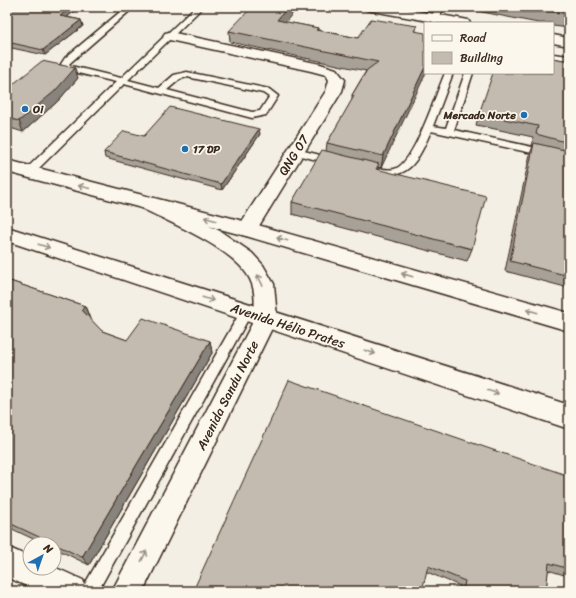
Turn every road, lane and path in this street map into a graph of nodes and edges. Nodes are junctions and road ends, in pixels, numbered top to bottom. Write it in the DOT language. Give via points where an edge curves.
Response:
graph roads {
  1 [pos="130,7"];
  2 [pos="199,7"];
  3 [pos="372,7"];
  4 [pos="416,11"];
  5 [pos="438,16"];
  6 [pos="459,22"];
  7 [pos="170,36"];
  8 [pos="554,39"];
  9 [pos="569,42"];
  10 [pos="554,56"];
  11 [pos="569,58"];
  12 [pos="449,74"];
  13 [pos="468,74"];
  14 [pos="122,80"];
  15 [pos="454,86"];
  16 [pos="160,92"];
  17 [pos="427,127"];
  18 [pos="449,132"];
  19 [pos="296,152"];
  20 [pos="569,158"];
  21 [pos="341,163"];
  22 [pos="7,166"];
  23 [pos="364,168"];
  24 [pos="29,172"];
  25 [pos="145,202"];
  26 [pos="247,229"];
  27 [pos="7,234"];
  28 [pos="256,315"];
  29 [pos="569,322"];
  30 [pos="569,417"];
  31 [pos="7,562"];
  32 [pos="72,591"];
  33 [pos="89,591"];
  34 [pos="127,591"];
  1 -- 14 [label="lane" via="65,64 68,68"];
  2 -- 7 [label="lane"];
  3 -- 4 [label="main road"];
  4 -- 5 [label="main road"];
  5 -- 6 [label="main road"];
  7 -- 14 [label="lane"];
  7 -- 19 [label="main road, QNG 07" via="331,72 337,80 334,91"];
  8 -- 9 [label="main road"];
  10 -- 11 [label="lane"];
  12 -- 15 [label="lane"];
  13 -- 15 [label="lane"];
  14 -- 16 [label="lane"];
  14 -- 24 [label="lane"];
  15 -- 17 [label="lane"];
  15 -- 18 [label="lane"];
  16 -- 16 [label="lane" via="177,77 190,74 270,92 274,96 263,113 255,116"];
  17 -- 18 [label="lane"];
  17 -- 23 [label="lane" via="412,159 403,170 387,174"];
  18 -- 20 [label="lane"];
  19 -- 21 [label="lane"];
  19 -- 26 [label="main road, QNG 07"];
  22 -- 24 [label="main road"];
  25 -- 24 [label="main road, one-way"];
  26 -- 25 [label="main road, one-way"];
  28 -- 25 [label="main road, one-way" via="263,285 249,261 230,246"];
  29 -- 26 [label="main road, one-way"];
  27 -- 28 [label="main road, Avenida Hélio Prates, one-way"];
  28 -- 30 [label="main road, Avenida Hélio Prates, one-way"];
  28 -- 33 [label="lane"];
  34 -- 28 [label="main road, Avenida Sandu Norte, one-way"];
  31 -- 32 [label="main road"];
}
